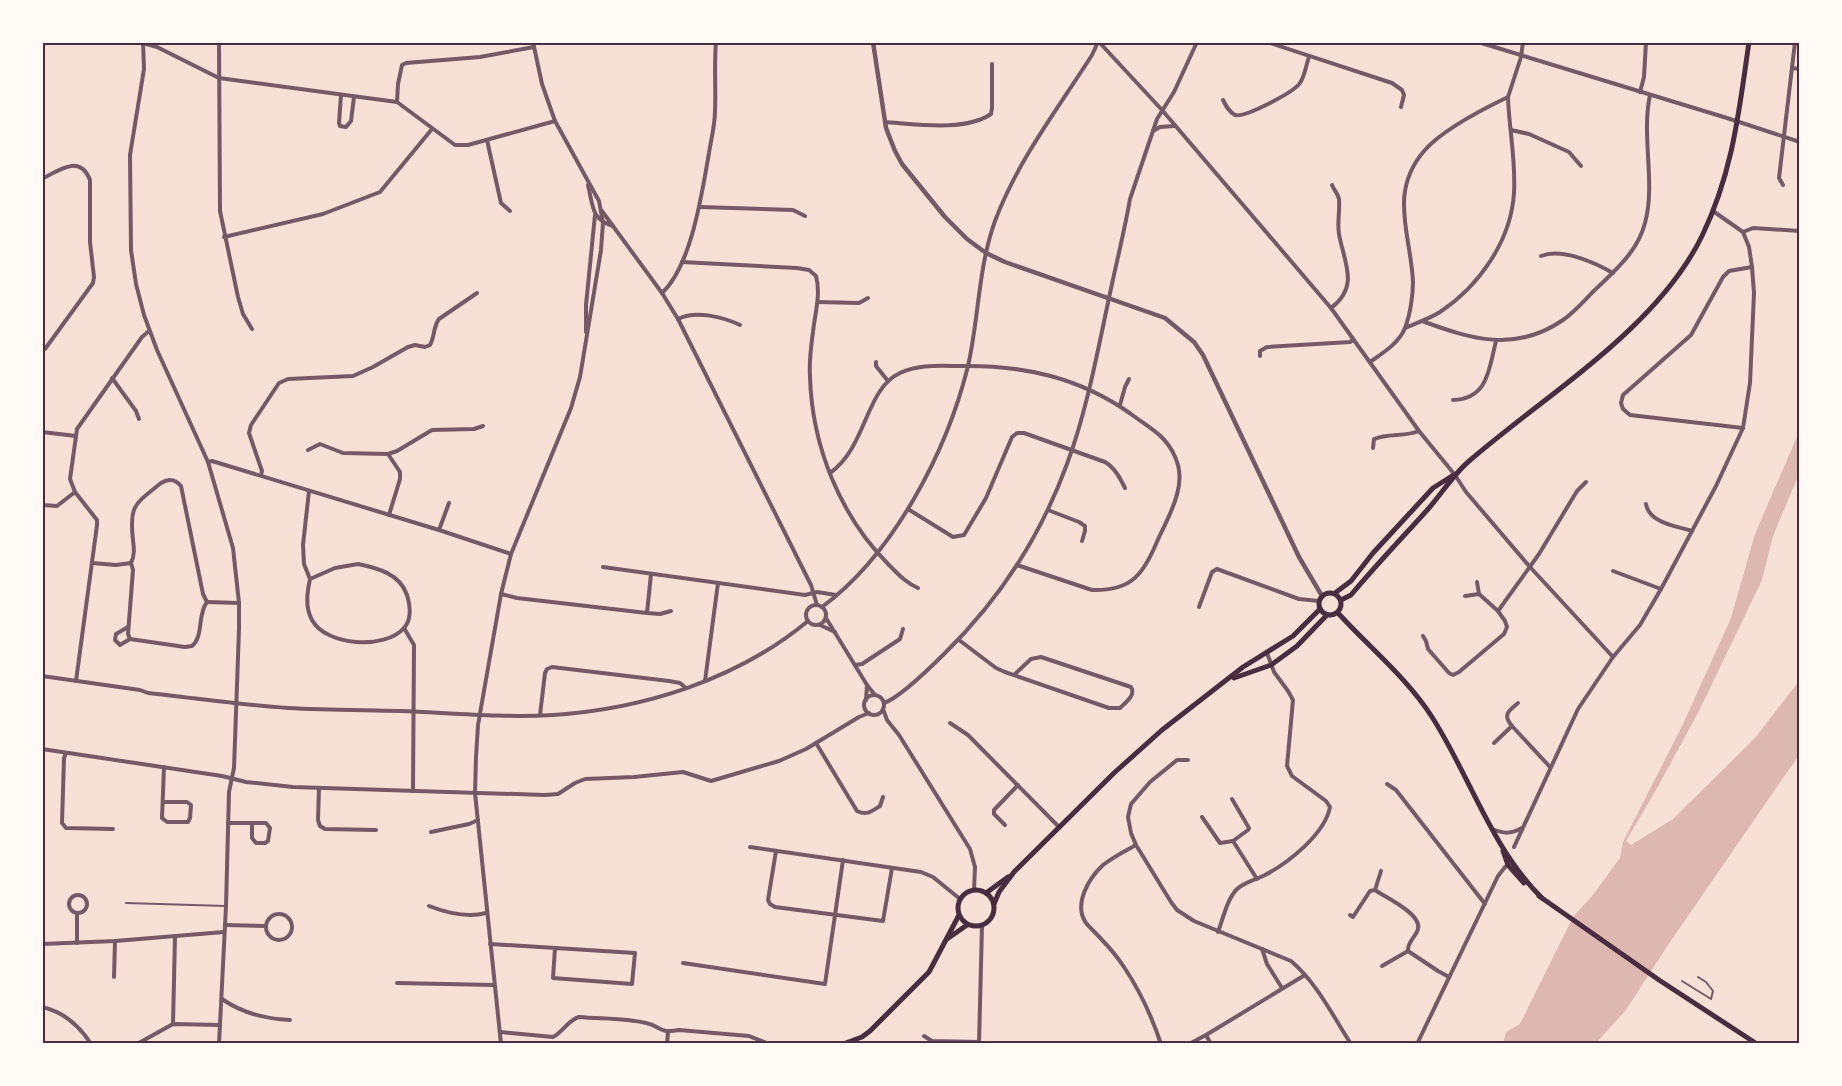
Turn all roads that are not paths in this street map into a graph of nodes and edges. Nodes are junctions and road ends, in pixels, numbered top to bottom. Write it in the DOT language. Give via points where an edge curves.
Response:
graph roads {
  1 [pos="219,42"];
  2 [pos="716,42"];
  3 [pos="873,42"];
  4 [pos="1098,42"];
  5 [pos="1197,42"];
  6 [pos="1267,42"];
  7 [pos="1478,42"];
  8 [pos="1522,42"];
  9 [pos="1646,42"];
  10 [pos="1749,42"];
  11 [pos="1795,42"];
  12 [pos="143,43"];
  13 [pos="533,45"];
  14 [pos="1309,57"];
  15 [pos="1521,57"];
  16 [pos="992,64"];
  17 [pos="1792,68"];
  18 [pos="1800,69"];
  19 [pos="219,78"];
  20 [pos="1640,92"];
  21 [pos="341,95"];
  22 [pos="1650,95"];
  23 [pos="354,97"];
  24 [pos="1508,97"];
  25 [pos="1223,100"];
  26 [pos="397,102"];
  27 [pos="1401,107"];
  28 [pos="1162,110"];
  29 [pos="555,121"];
  30 [pos="885,122"];
  31 [pos="1738,122"];
  32 [pos="1175,127"];
  33 [pos="432,129"];
  34 [pos="1511,130"];
  35 [pos="1153,132"];
  36 [pos="1783,135"];
  37 [pos="487,140"];
  38 [pos="1800,142"];
  39 [pos="1581,166"];
  40 [pos="42,179"];
  41 [pos="587,182"];
  42 [pos="1332,185"];
  43 [pos="1782,185"];
  44 [pos="700,207"];
  45 [pos="600,210"];
  46 [pos="510,211"];
  47 [pos="1713,211"];
  48 [pos="595,215"];
  49 [pos="805,216"];
  50 [pos="603,223"];
  51 [pos="613,226"];
  52 [pos="1800,231"];
  53 [pos="1743,232"];
  54 [pos="224,237"];
  55 [pos="986,253"];
  56 [pos="1541,256"];
  57 [pos="682,262"];
  58 [pos="1752,266"];
  59 [pos="1613,273"];
  60 [pos="477,293"];
  61 [pos="662,293"];
  62 [pos="868,298"];
  63 [pos="1109,298"];
  64 [pos="818,302"];
  65 [pos="1331,308"];
  66 [pos="678,319"];
  67 [pos="1422,321"];
  68 [pos="740,325"];
  69 [pos="1405,328"];
  70 [pos="252,329"];
  71 [pos="149,331"];
  72 [pos="1353,340"];
  73 [pos="1496,341"];
  74 [pos="586,344"];
  75 [pos="42,350"];
  76 [pos="1260,356"];
  77 [pos="876,362"];
  78 [pos="1370,362"];
  79 [pos="968,365"];
  80 [pos="112,378"];
  81 [pos="1129,379"];
  82 [pos="888,381"];
  83 [pos="1088,389"];
  84 [pos="1453,400"];
  85 [pos="1120,405"];
  86 [pos="139,419"];
  87 [pos="483,426"];
  88 [pos="1743,428"];
  89 [pos="1419,431"];
  90 [pos="42,432"];
  91 [pos="76,436"];
  92 [pos="1373,448"];
  93 [pos="308,450"];
  94 [pos="1072,450"];
  95 [pos="388,454"];
  96 [pos="208,462"];
  97 [pos="830,473"];
  98 [pos="261,475"];
  99 [pos="1455,475"];
  100 [pos="1586,482"];
  101 [pos="1125,488"];
  102 [pos="309,491"];
  103 [pos="75,492"];
  104 [pos="449,503"];
  105 [pos="1646,504"];
  106 [pos="42,505"];
  107 [pos="908,509"];
  108 [pos="1048,510"];
  109 [pos="389,515"];
  110 [pos="439,530"];
  111 [pos="1692,531"];
  112 [pos="1082,541"];
  113 [pos="877,553"];
  114 [pos="512,554"];
  115 [pos="92,563"];
  116 [pos="131,563"];
  117 [pos="1017,566"];
  118 [pos="603,567"];
  119 [pos="1530,567"];
  120 [pos="1613,571"];
  121 [pos="651,574"];
  122 [pos="310,579"];
  123 [pos="718,582"];
  124 [pos="1477,582"];
  125 [pos="918,588"];
  126 [pos="1662,589"];
  127 [pos="812,592"];
  128 [pos="1335,593"];
  129 [pos="501,594"];
  130 [pos="1479,594"];
  131 [pos="836,595"];
  132 [pos="1465,596"];
  133 [pos="1321,598"];
  134 [pos="1341,600"];
  135 [pos="207,602"];
  136 [pos="239,603"];
  137 [pos="819,606"];
  138 [pos="1199,607"];
  139 [pos="809,609"];
  140 [pos="1320,609"];
  141 [pos="671,611"];
  142 [pos="1498,611"];
  143 [pos="1338,612"];
  144 [pos="647,613"];
  145 [pos="1327,615"];
  146 [pos="826,618"];
  147 [pos="808,621"];
  148 [pos="820,625"];
  149 [pos="128,627"];
  150 [pos="404,628"];
  151 [pos="903,629"];
  152 [pos="835,632"];
  153 [pos="1423,636"];
  154 [pos="130,639"];
  155 [pos="959,640"];
  156 [pos="1267,653"];
  157 [pos="1613,657"];
  158 [pos="855,665"];
  159 [pos="1271,665"];
  160 [pos="1014,675"];
  161 [pos="42,676"];
  162 [pos="1228,680"];
  163 [pos="76,681"];
  164 [pos="705,681"];
  165 [pos="866,685"];
  166 [pos="686,688"];
  167 [pos="875,695"];
  168 [pos="866,700"];
  169 [pos="237,703"];
  170 [pos="884,703"];
  171 [pos="1518,703"];
  172 [pos="883,709"];
  173 [pos="414,712"];
  174 [pos="480,714"];
  175 [pos="869,714"];
  176 [pos="540,715"];
  177 [pos="876,715"];
  178 [pos="887,720"];
  179 [pos="950,723"];
  180 [pos="1512,726"];
  181 [pos="816,743"];
  182 [pos="1494,743"];
  183 [pos="42,749"];
  184 [pos="66,752"];
  185 [pos="1188,760"];
  186 [pos="164,767"];
  187 [pos="1550,767"];
  188 [pos="233,779"];
  189 [pos="1387,784"];
  190 [pos="1018,785"];
  191 [pos="319,788"];
  192 [pos="413,791"];
  193 [pos="475,793"];
  194 [pos="883,797"];
  195 [pos="1232,799"];
  196 [pos="163,802"];
  197 [pos="1202,816"];
  198 [pos="478,820"];
  199 [pos="228,823"];
  200 [pos="252,823"];
  201 [pos="1005,825"];
  202 [pos="1059,827"];
  203 [pos="1522,828"];
  204 [pos="114,829"];
  205 [pos="1492,829"];
  206 [pos="376,830"];
  207 [pos="431,832"];
  208 [pos="1233,841"];
  209 [pos="1499,841"];
  210 [pos="1136,845"];
  211 [pos="750,847"];
  212 [pos="1514,847"];
  213 [pos="776,851"];
  214 [pos="843,860"];
  215 [pos="1508,866"];
  216 [pos="892,868"];
  217 [pos="1381,871"];
  218 [pos="1014,872"];
  219 [pos="1257,879"];
  220 [pos="974,890"];
  221 [pos="1374,890"];
  222 [pos="986,893"];
  223 [pos="1542,898"];
  224 [pos="960,899"];
  225 [pos="126,903"];
  226 [pos="994,904"];
  227 [pos="1484,904"];
  228 [pos="226,906"];
  229 [pos="429,906"];
  230 [pos="77,913"];
  231 [pos="486,914"];
  232 [pos="835,914"];
  233 [pos="959,915"];
  234 [pos="1350,915"];
  235 [pos="225,925"];
  236 [pos="967,925"];
  237 [pos="266,926"];
  238 [pos="982,926"];
  239 [pos="224,932"];
  240 [pos="1218,932"];
  241 [pos="175,936"];
  242 [pos="115,941"];
  243 [pos="945,941"];
  244 [pos="77,943"];
  245 [pos="42,944"];
  246 [pos="490,944"];
  247 [pos="555,948"];
  248 [pos="1262,949"];
  249 [pos="1408,951"];
  250 [pos="683,963"];
  251 [pos="1382,966"];
  252 [pos="1305,974"];
  253 [pos="114,976"];
  254 [pos="1450,977"];
  255 [pos="1698,977"];
  256 [pos="1682,981"];
  257 [pos="397,984"];
  258 [pos="494,986"];
  259 [pos="1282,988"];
  260 [pos="222,999"];
  261 [pos="42,1007"];
  262 [pos="290,1020"];
  263 [pos="173,1024"];
  264 [pos="220,1025"];
  265 [pos="500,1032"];
  266 [pos="668,1032"];
  267 [pos="1206,1035"];
  268 [pos="924,1036"];
  269 [pos="979,1043"];
  270 [pos="91,1044"];
  271 [pos="138,1044"];
  272 [pos="219,1044"];
  273 [pos="359,1044"];
  274 [pos="383,1044"];
  275 [pos="501,1044"];
  276 [pos="667,1044"];
  277 [pos="770,1044"];
  278 [pos="843,1044"];
  279 [pos="1161,1044"];
  280 [pos="1189,1044"];
  281 [pos="1212,1044"];
  282 [pos="1351,1044"];
  283 [pos="1417,1044"];
  284 [pos="1756,1044"];
  1 -- 19 [label="street"];
  2 -- 44 [label="street" via="716,113"];
  3 -- 30 [label="street"];
  4 -- 28 [label="street"];
  4 -- 55 [label="street" via="1018,169 995,222"];
  5 -- 28 [label="street"];
  6 -- 14 [label="street"];
  7 -- 15 [label="street"];
  8 -- 15 [label="street"];
  9 -- 20 [label="street"];
  10 -- 31 [label="main road"];
  11 -- 17 [label="street"];
  12 -- 19 [label="street"];
  12 -- 71 [label="street" via="144,69 130,155 130,222 135,278"];
  13 -- 26 [label="street" via="480,57 406,63 402,65"];
  13 -- 29 [label="street"];
  14 -- 25 [label="street" via="1300,83 1293,90 1246,114 1237,116 1230,112"];
  14 -- 27 [label="street" via="1392,83 1404,95"];
  15 -- 20 [label="street"];
  15 -- 24 [label="street"];
  16 -- 30 [label="street" via="992,108 987,118 956,125"];
  17 -- 18 [label="street"];
  17 -- 36 [label="street"];
  19 -- 21 [label="street"];
  19 -- 54 [label="street" via="220,211"];
  20 -- 22 [label="street"];
  21 -- 23 [label="street"];
  21 -- 23 [label="street" via="339,123 346,127 351,122"];
  22 -- 31 [label="street"];
  22 -- 59 [label="street" via="1646,111 1649,192 1645,224 1631,254"];
  23 -- 26 [label="street"];
  24 -- 34 [label="street"];
  24 -- 69 [label="street" via="1438,138 1413,167 1407,183 1403,216 1413,282"];
  26 -- 33 [label="street"];
  28 -- 32 [label="street"];
  28 -- 35 [label="street"];
  29 -- 37 [label="street"];
  29 -- 41 [label="street"];
  30 -- 55 [label="street" via="902,164 946,217"];
  31 -- 36 [label="street"];
  31 -- 47 [label="main road" via="1726,174"];
  32 -- 35 [label="street" via="1164,126"];
  32 -- 65 [label="street"];
  33 -- 37 [label="street" via="455,146"];
  33 -- 54 [label="street" via="380,192 323,214"];
  34 -- 39 [label="street" via="1529,134 1569,152"];
  34 -- 67 [label="street" via="1514,194 1501,240 1491,260 1460,297"];
  35 -- 63 [label="street" via="1130,199"];
  36 -- 38 [label="street"];
  36 -- 43 [label="street" via="1779,178"];
  37 -- 46 [label="street" via="501,204"];
  40 -- 75 [label="street" via="66,166 82,168 87,174 90,180 90,242 94,277 93,283"];
  41 -- 45 [label="street" via="596,195"];
  41 -- 48 [label="street"];
  42 -- 65 [label="street" via="1339,198 1339,234 1349,272 1342,298"];
  44 -- 49 [label="street" via="793,210"];
  44 -- 57 [label="street"];
  45 -- 50 [label="street"];
  45 -- 51 [label="street"];
  47 -- 53 [label="street"];
  47 -- 99 [label="main road" via="1672,284 1638,320"];
  48 -- 50 [label="street"];
  48 -- 74 [label="street" via="586,305"];
  50 -- 51 [label="street"];
  50 -- 74 [label="street"];
  51 -- 61 [label="street"];
  52 -- 53 [label="street" via="1753,228"];
  53 -- 58 [label="street"];
  54 -- 70 [label="street" via="241,305"];
  55 -- 63 [label="street"];
  55 -- 79 [label="street"];
  56 -- 59 [label="street" via="1560,253 1600,265"];
  57 -- 61 [label="street"];
  57 -- 64 [label="street" via="808,270 816,276"];
  58 -- 88 [label="street" via="1750,383"];
  58 -- 88 [label="street" via="1729,271 1723,277 1690,335 1632,386 1623,395 1622,403 1630,415"];
  59 -- 73 [label="street" via="1553,326 1521,338"];
  60 -- 98 [label="street" via="439,319 430,345 408,347 353,376 288,379 279,383 251,425 250,433"];
  61 -- 66 [label="street"];
  62 -- 64 [label="street" via="859,303"];
  63 -- 83 [label="street"];
  63 -- 133 [label="street" via="1165,318 1203,355"];
  64 -- 97 [label="street" via="812,332 811,401 820,446"];
  65 -- 72 [label="street"];
  66 -- 68 [label="street" via="695,315 730,320"];
  66 -- 127 [label="street"];
  67 -- 69 [label="street"];
  67 -- 73 [label="street"];
  69 -- 78 [label="street" via="1396,342"];
  71 -- 80 [label="street"];
  71 -- 96 [label="street"];
  72 -- 76 [label="street" via="1267,347 1260,351"];
  72 -- 78 [label="street"];
  73 -- 84 [label="street" via="1483,385 1475,395 1465,400"];
  74 -- 114 [label="street" via="568,416"];
  77 -- 82 [label="street"];
  78 -- 89 [label="street"];
  79 -- 82 [label="street" via="914,368"];
  79 -- 83 [label="street" via="1023,369"];
  79 -- 107 [label="street" via="943,441"];
  80 -- 86 [label="street"];
  80 -- 91 [label="street" via="79,425"];
  81 -- 85 [label="street"];
  82 -- 97 [label="street" via="874,402 848,457"];
  83 -- 85 [label="street"];
  83 -- 94 [label="street"];
  85 -- 117 [label="street" via="1169,444 1178,468 1178,488 1150,560 1135,579 1124,586 1104,590 1092,590"];
  87 -- 95 [label="street" via="432,430"];
  88 -- 111 [label="street"];
  89 -- 92 [label="street" via="1382,435 1374,439"];
  89 -- 99 [label="street"];
  90 -- 91 [label="street"];
  91 -- 103 [label="street" via="70,480"];
  93 -- 95 [label="street" via="320,444 343,453"];
  94 -- 101 [label="street" via="1110,465"];
  94 -- 107 [label="street" via="1017,433 1012,437 970,527 958,538 953,538"];
  94 -- 108 [label="street"];
  95 -- 109 [label="street" via="400,472"];
  96 -- 98 [label="street"];
  96 -- 136 [label="street" via="233,548"];
  97 -- 113 [label="street" via="850,517"];
  98 -- 102 [label="street"];
  99 -- 119 [label="street"];
  99 -- 128 [label="main road" via="1433,488 1351,581"];
  99 -- 134 [label="main road" via="1351,595"];
  100 -- 119 [label="street"];
  102 -- 109 [label="street"];
  102 -- 122 [label="street" via="303,545 304,564"];
  103 -- 106 [label="street" via="57,506"];
  103 -- 115 [label="street" via="96,520"];
  104 -- 110 [label="street"];
  105 -- 111 [label="street" via="1653,518"];
  107 -- 113 [label="street"];
  108 -- 112 [label="street" via="1084,526"];
  108 -- 117 [label="street"];
  109 -- 110 [label="street"];
  110 -- 114 [label="street"];
  111 -- 126 [label="street"];
  113 -- 125 [label="street" via="910,585"];
  113 -- 131 [label="street"];
  114 -- 129 [label="street"];
  115 -- 116 [label="street" via="116,566"];
  115 -- 163 [label="street"];
  116 -- 135 [label="street" via="134,549 131,521 138,502 165,481 177,481 181,486"];
  116 -- 149 [label="street"];
  117 -- 155 [label="street"];
  118 -- 121 [label="street"];
  119 -- 142 [label="street"];
  119 -- 157 [label="street"];
  120 -- 126 [label="street"];
  121 -- 123 [label="street"];
  121 -- 144 [label="street"];
  122 -- 150 [label="street" via="307,602 312,622 338,640 360,643 380,640 394,636"];
  122 -- 150 [label="street" via="335,568 358,564 386,573 403,585 406,594 409,619"];
  123 -- 127 [label="street" via="805,595"];
  123 -- 164 [label="street"];
  124 -- 130 [label="street"];
  126 -- 157 [label="street" via="1640,625"];
  127 -- 131 [label="street"];
  127 -- 137 [label="street"];
  127 -- 139 [label="street"];
  128 -- 133 [label="main road" via="1328,592"];
  128 -- 134 [label="main road"];
  129 -- 144 [label="street"];
  129 -- 174 [label="street"];
  130 -- 132 [label="street"];
  130 -- 142 [label="street"];
  131 -- 137 [label="street"];
  133 -- 138 [label="street" via="1299,599 1217,569 1212,572"];
  133 -- 140 [label="main road"];
  134 -- 143 [label="main road" via="1342,607"];
  135 -- 136 [label="street"];
  135 -- 154 [label="street" via="202,608 197,639 192,646"];
  136 -- 169 [label="street"];
  137 -- 139 [label="street"];
  137 -- 146 [label="street" via="826,612"];
  139 -- 147 [label="street"];
  140 -- 145 [label="main road"];
  140 -- 156 [label="main road" via="1293,636"];
  141 -- 144 [label="street"];
  142 -- 153 [label="street" via="1507,627 1504,634 1453,674 1428,649"];
  143 -- 145 [label="main road"];
  143 -- 205 [label="main road" via="1431,716"];
  145 -- 159 [label="main road" via="1297,646"];
  146 -- 148 [label="street"];
  146 -- 152 [label="street"];
  147 -- 148 [label="street"];
  147 -- 164 [label="street" via="761,654"];
  148 -- 152 [label="street"];
  149 -- 154 [label="street"];
  149 -- 154 [label="street" via="116,634 115,640 120,645"];
  150 -- 173 [label="street" via="414,645"];
  151 -- 158 [label="street" via="900,639 862,664"];
  152 -- 158 [label="street"];
  155 -- 160 [label="street" via="996,668"];
  155 -- 170 [label="street" via="919,677"];
  156 -- 159 [label="street"];
  156 -- 162 [label="main road"];
  157 -- 187 [label="street" via="1578,709"];
  158 -- 165 [label="street"];
  159 -- 162 [label="main road"];
  159 -- 219 [label="street" via="1292,700 1288,772 1330,807 1306,845"];
  160 -- 160 [label="street" via="1031,659 1041,657 1131,687 1132,695 1120,708 1109,708"];
  161 -- 163 [label="street"];
  162 -- 202 [label="main road" via="1162,730"];
  163 -- 169 [label="street"];
  164 -- 166 [label="street"];
  165 -- 167 [label="street"];
  165 -- 168 [label="street"];
  166 -- 176 [label="street" via="610,709"];
  166 -- 176 [label="street" via="669,681 552,667 545,673"];
  167 -- 168 [label="street"];
  167 -- 170 [label="street"];
  168 -- 175 [label="street" via="864,706"];
  169 -- 173 [label="street"];
  169 -- 188 [label="street"];
  170 -- 172 [label="street"];
  171 -- 180 [label="street" via="1508,712 1507,720"];
  172 -- 177 [label="street"];
  172 -- 178 [label="street"];
  173 -- 174 [label="street"];
  173 -- 192 [label="street"];
  174 -- 176 [label="street"];
  174 -- 193 [label="street"];
  175 -- 177 [label="street"];
  175 -- 181 [label="street"];
  177 -- 178 [label="street"];
  178 -- 220 [label="street" via="970,849 975,867"];
  179 -- 190 [label="street" via="968,735"];
  180 -- 182 [label="street"];
  180 -- 187 [label="street"];
  181 -- 193 [label="street" via="779,761 716,780 676,772 585,779 554,795"];
  181 -- 194 [label="street" via="857,811 870,812 880,806"];
  183 -- 184 [label="street"];
  184 -- 186 [label="street"];
  184 -- 204 [label="street" via="62,823 66,828"];
  185 -- 210 [label="street" via="1177,760 1130,804 1128,817"];
  186 -- 188 [label="street"];
  186 -- 196 [label="street"];
  187 -- 203 [label="street"];
  188 -- 191 [label="street"];
  188 -- 199 [label="street"];
  189 -- 227 [label="street" via="1396,790"];
  190 -- 201 [label="street" via="994,810"];
  190 -- 202 [label="street"];
  191 -- 192 [label="street"];
  191 -- 206 [label="street" via="320,826 325,829"];
  192 -- 193 [label="street"];
  193 -- 198 [label="street"];
  195 -- 208 [label="street" via="1249,828"];
  196 -- 196 [label="street" via="164,820 188,822 191,805 187,802"];
  197 -- 208 [label="street" via="1220,843"];
  198 -- 207 [label="street"];
  198 -- 231 [label="street"];
  199 -- 200 [label="street"];
  199 -- 228 [label="street"];
  200 -- 200 [label="street" via="252,838 256,843 268,841 270,828 266,823"];
  202 -- 218 [label="main road"];
  203 -- 205 [label="street" via="1512,833"];
  203 -- 212 [label="street"];
  205 -- 209 [label="main road"];
  208 -- 219 [label="street"];
  209 -- 215 [label="main road"];
  209 -- 223 [label="main road" via="1528,884"];
  210 -- 240 [label="street" via="1177,910"];
  210 -- 279 [label="street" via="1095,873 1086,888 1081,907 1085,922 1104,941 1134,983 1154,1022"];
  211 -- 213 [label="street"];
  213 -- 214 [label="street"];
  213 -- 232 [label="street" via="770,904"];
  214 -- 216 [label="street"];
  214 -- 232 [label="street"];
  215 -- 223 [label="main road"];
  215 -- 227 [label="street" via="1498,876"];
  216 -- 224 [label="street" via="928,874"];
  216 -- 232 [label="street" via="883,921"];
  217 -- 221 [label="street"];
  218 -- 222 [label="main road"];
  218 -- 226 [label="main road"];
  219 -- 240 [label="street" via="1235,891"];
  220 -- 222 [label="main road"];
  220 -- 224 [label="main road"];
  221 -- 234 [label="street" via="1370,891 1353,917"];
  221 -- 249 [label="street" via="1416,918 1418,926"];
  222 -- 226 [label="main road"];
  223 -- 284 [label="main road"];
  224 -- 233 [label="main road"];
  225 -- 228 [label="lane"];
  226 -- 238 [label="main road" via="994,915"];
  227 -- 254 [label="street"];
  228 -- 235 [label="street"];
  229 -- 231 [label="street" via="449,914"];
  230 -- 230 [label="street" via="83,911 87,904 79,895 71,898 69,903"];
  230 -- 244 [label="street"];
  231 -- 246 [label="street"];
  232 -- 250 [label="street" via="825,984"];
  233 -- 236 [label="main road"];
  233 -- 243 [label="main road"];
  235 -- 237 [label="street"];
  235 -- 239 [label="street"];
  236 -- 238 [label="main road"];
  236 -- 243 [label="main road"];
  237 -- 237 [label="street" via="268,935 280,940 289,937 293,928 288,917 280,914 272,916"];
  238 -- 269 [label="street"];
  239 -- 241 [label="street"];
  239 -- 260 [label="street"];
  240 -- 248 [label="street"];
  241 -- 242 [label="street"];
  241 -- 263 [label="street"];
  242 -- 244 [label="street"];
  242 -- 253 [label="street"];
  243 -- 278 [label="main road" via="929,972 870,1031"];
  244 -- 245 [label="street"];
  246 -- 247 [label="street"];
  246 -- 258 [label="street"];
  247 -- 247 [label="street" via="635,953 632,984 552,978"];
  248 -- 252 [label="street" via="1292,961"];
  248 -- 259 [label="street"];
  249 -- 251 [label="street"];
  249 -- 254 [label="street"];
  252 -- 259 [label="street"];
  252 -- 282 [label="street"];
  254 -- 283 [label="street"];
  255 -- 256 [label="lane" via="1711,986 1711,999"];
  257 -- 258 [label="street"];
  258 -- 265 [label="street"];
  259 -- 267 [label="street"];
  260 -- 262 [label="street" via="268,1019"];
  260 -- 264 [label="street"];
  261 -- 270 [label="street" via="53,1009 74,1022"];
  263 -- 264 [label="street"];
  263 -- 271 [label="street"];
  264 -- 272 [label="street"];
  265 -- 266 [label="street" via="553,1037 579,1017 648,1023"];
  265 -- 275 [label="street"];
  266 -- 276 [label="street"];
  266 -- 277 [label="street" via="679,1030 749,1036"];
  267 -- 280 [label="street"];
  267 -- 281 [label="street"];
  268 -- 269 [label="street" via="932,1041"];
  273 -- 274 [label="street"];
}
